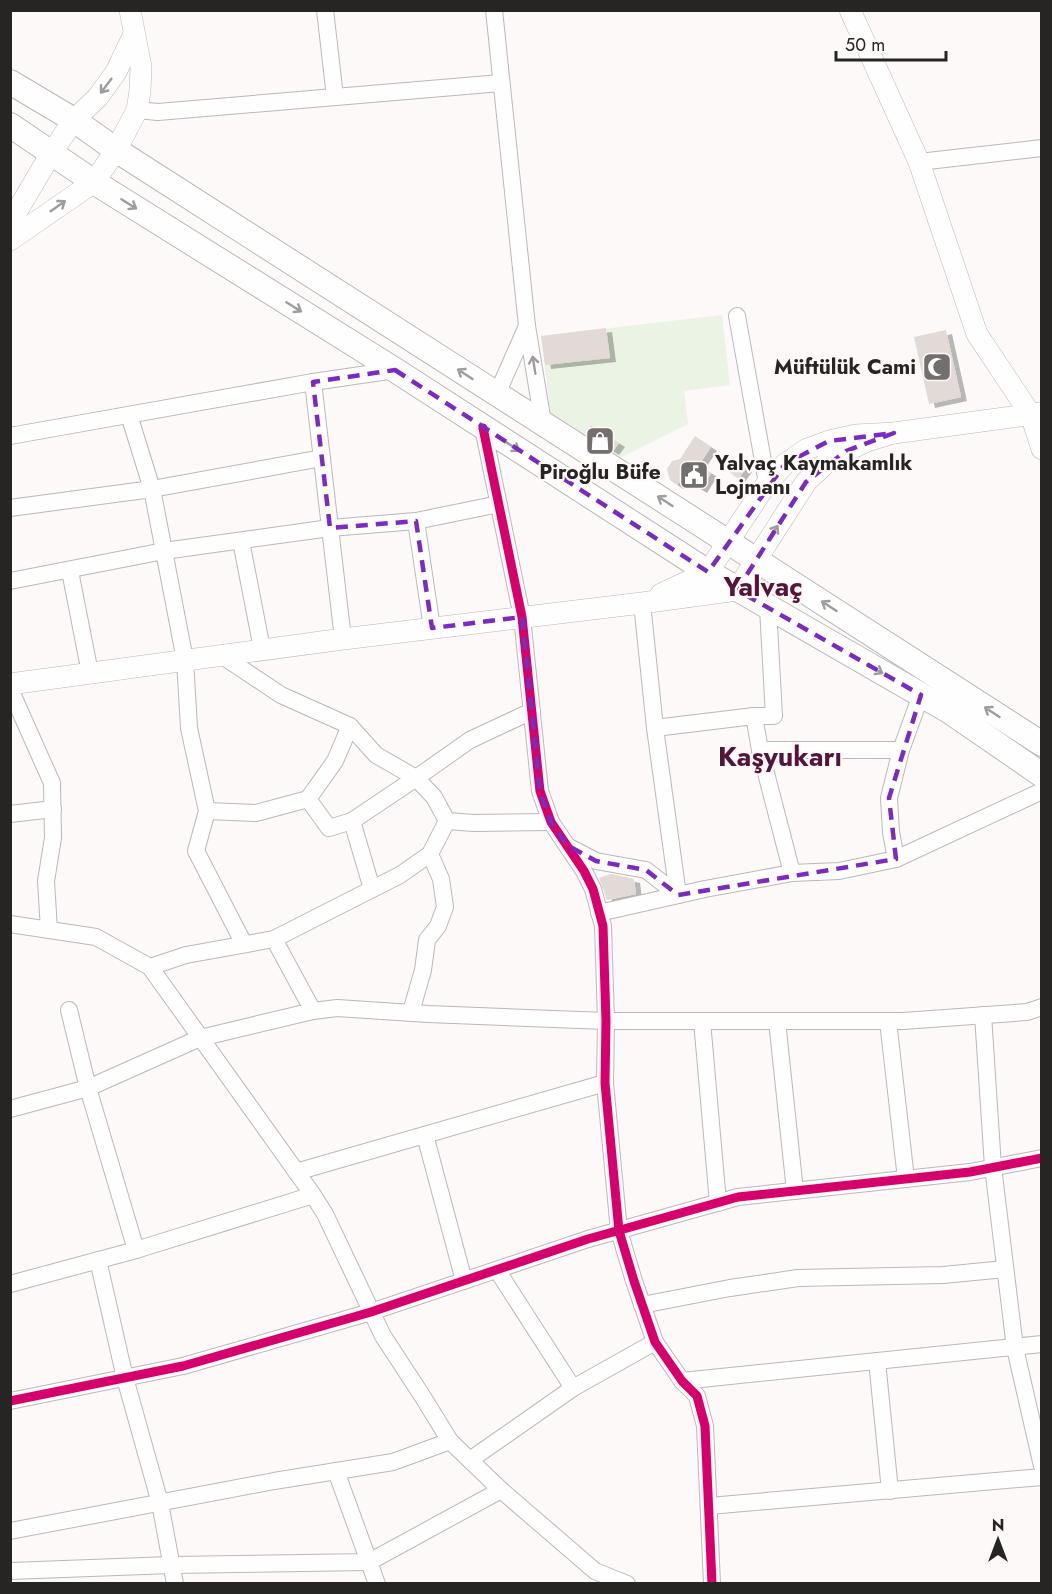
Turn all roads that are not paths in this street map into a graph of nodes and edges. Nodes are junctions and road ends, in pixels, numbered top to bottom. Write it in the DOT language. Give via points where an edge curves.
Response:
graph roads {
  1 [pos="130,10"];
  2 [pos="325,10"];
  3 [pos="494,10"];
  4 [pos="850,10"];
  5 [pos="134,34"];
  6 [pos="10,82"];
  7 [pos="501,83"];
  8 [pos="335,97"];
  9 [pos="137,110"];
  10 [pos="74,120"];
  11 [pos="10,125"];
  12 [pos="1041,148"];
  13 [pos="116,150"];
  14 [pos="52,152"];
  15 [pos="919,162"];
  16 [pos="94,182"];
  17 [pos="10,223"];
  18 [pos="10,240"];
  19 [pos="737,316"];
  20 [pos="527,326"];
  21 [pos="395,370"];
  22 [pos="313,382"];
  23 [pos="497,394"];
  24 [pos="1036,414"];
  25 [pos="129,415"];
  26 [pos="543,423"];
  27 [pos="483,428"];
  28 [pos="894,433"];
  29 [pos="10,436"];
  30 [pos="1041,449"];
  31 [pos="322,458"];
  32 [pos="767,483"];
  33 [pos="152,489"];
  34 [pos="499,504"];
  35 [pos="10,508"];
  36 [pos="416,521"];
  37 [pos="330,528"];
  38 [pos="241,541"];
  39 [pos="727,541"];
  40 [pos="164,551"];
  41 [pos="756,559"];
  42 [pos="70,571"];
  43 [pos="708,572"];
  44 [pos="10,581"];
  45 [pos="737,590"];
  46 [pos="642,603"];
  47 [pos="768,608"];
  48 [pos="522,617"];
  49 [pos="432,628"];
  50 [pos="343,639"];
  51 [pos="262,650"];
  52 [pos="221,655"];
  53 [pos="185,660"];
  54 [pos="90,673"];
  55 [pos="10,687"];
  56 [pos="921,695"];
  57 [pos="532,711"];
  58 [pos="754,716"];
  59 [pos="17,723"];
  60 [pos="350,726"];
  61 [pos="654,728"];
  62 [pos="1041,744"];
  63 [pos="760,750"];
  64 [pos="901,750"];
  65 [pos="1041,775"];
  66 [pos="416,778"];
  67 [pos="1041,791"];
  68 [pos="308,799"];
  69 [pos="52,809"];
  70 [pos="207,811"];
  71 [pos="10,814"];
  72 [pos="352,821"];
  73 [pos="447,821"];
  74 [pos="550,822"];
  75 [pos="567,845"];
  76 [pos="430,854"];
  77 [pos="896,859"];
  78 [pos="792,873"];
  79 [pos="372,889"];
  80 [pos="678,895"];
  81 [pos="599,913"];
  82 [pos="10,924"];
  83 [pos="49,930"];
  84 [pos="274,939"];
  85 [pos="244,944"];
  86 [pos="150,967"];
  87 [pos="1041,1007"];
  88 [pos="69,1010"];
  89 [pos="313,1011"];
  90 [pos="411,1012"];
  91 [pos="982,1015"];
  92 [pos="606,1021"];
  93 [pos="702,1021"];
  94 [pos="777,1021"];
  95 [pos="888,1021"];
  96 [pos="200,1038"];
  97 [pos="605,1083"];
  98 [pos="88,1088"];
  99 [pos="10,1109"];
  100 [pos="425,1135"];
  101 [pos="1041,1158"];
  102 [pos="993,1167"];
  103 [pos="296,1172"];
  104 [pos="906,1179"];
  105 [pos="795,1191"];
  106 [pos="313,1194"];
  107 [pos="718,1203"];
  108 [pos="619,1231"];
  109 [pos="136,1250"];
  110 [pos="98,1260"];
  111 [pos="1005,1269"];
  112 [pos="497,1270"];
  113 [pos="464,1281"];
  114 [pos="10,1284"];
  115 [pos="642,1305"];
  116 [pos="371,1312"];
  117 [pos="654,1342"];
  118 [pos="1041,1344"];
  119 [pos="1015,1348"];
  120 [pos="877,1361"];
  121 [pos="125,1378"];
  122 [pos="682,1380"];
  123 [pos="573,1388"];
  124 [pos="10,1401"];
  125 [pos="450,1441"];
  126 [pos="470,1460"];
  127 [pos="1041,1466"];
  128 [pos="336,1471"];
  129 [pos="1041,1477"];
  130 [pos="501,1490"];
  131 [pos="890,1491"];
  132 [pos="160,1503"];
  133 [pos="709,1506"];
  134 [pos="10,1531"];
  135 [pos="369,1562"];
  136 [pos="171,1565"];
  137 [pos="10,1571"];
  138 [pos="590,1577"];
  139 [pos="175,1584"];
  140 [pos="377,1584"];
  141 [pos="627,1584"];
  142 [pos="712,1584"];
  1 -- 5 [label="street"];
  2 -- 8 [label="street"];
  3 -- 7 [label="street"];
  4 -- 15 [label="street"];
  5 -- 9 [label="street" via="141,67"];
  5 -- 10 [label="street, one-way" via="116,72"];
  6 -- 10 [label="main road"];
  7 -- 8 [label="street"];
  7 -- 20 [label="street"];
  8 -- 9 [label="street" via="158,112"];
  9 -- 13 [label="street"];
  10 -- 13 [label="main road"];
  10 -- 14 [label="street"];
  11 -- 14 [label="main road"];
  12 -- 15 [label="street"];
  13 -- 16 [label="street"];
  23 -- 13 [label="main road, one-way"];
  14 -- 16 [label="main road"];
  14 -- 17 [label="street"];
  15 -- 24 [label="street" via="977,334"];
  18 -- 16 [label="street, one-way"];
  16 -- 21 [label="main road, one-way"];
  19 -- 32 [label="street"];
  20 -- 23 [label="street"];
  26 -- 20 [label="street, one-way"];
  21 -- 22 [label="street"];
  21 -- 27 [label="main road"];
  22 -- 25 [label="street"];
  22 -- 31 [label="street"];
  23 -- 26 [label="main road"];
  24 -- 28 [label="street"];
  24 -- 30 [label="street"];
  25 -- 29 [label="street"];
  25 -- 33 [label="street"];
  39 -- 26 [label="main road, one-way"];
  27 -- 34 [label="street"];
  27 -- 43 [label="main road, one-way"];
  28 -- 32 [label="street" via="856,435 807,449"];
  41 -- 28 [label="street, one-way" via="806,482 825,464 867,441"];
  31 -- 33 [label="street"];
  31 -- 37 [label="street"];
  32 -- 39 [label="street"];
  33 -- 35 [label="street"];
  33 -- 40 [label="street"];
  34 -- 36 [label="street"];
  34 -- 48 [label="street"];
  36 -- 37 [label="street"];
  36 -- 49 [label="street"];
  37 -- 38 [label="street"];
  37 -- 50 [label="street"];
  38 -- 40 [label="street"];
  38 -- 51 [label="street"];
  39 -- 41 [label="main road"];
  39 -- 43 [label="street"];
  40 -- 42 [label="street"];
  40 -- 53 [label="street"];
  41 -- 45 [label="street"];
  62 -- 41 [label="main road, one-way"];
  42 -- 44 [label="street"];
  42 -- 54 [label="street"];
  43 -- 45 [label="main road"];
  43 -- 46 [label="street"];
  45 -- 46 [label="street"];
  45 -- 47 [label="main road"];
  46 -- 48 [label="street"];
  46 -- 61 [label="street"];
  47 -- 56 [label="main road, one-way"];
  47 -- 58 [label="street" via="774,716"];
  48 -- 49 [label="street"];
  48 -- 57 [label="street"];
  49 -- 50 [label="street"];
  50 -- 51 [label="street"];
  51 -- 52 [label="street"];
  52 -- 53 [label="street"];
  52 -- 60 [label="street" via="281,695"];
  53 -- 54 [label="street"];
  53 -- 70 [label="street" via="189,728"];
  54 -- 55 [label="street"];
  55 -- 59 [label="street"];
  56 -- 64 [label="street"];
  56 -- 65 [label="main road"];
  57 -- 66 [label="street" via="470,740"];
  57 -- 74 [label="street" via="540,791"];
  58 -- 61 [label="street"];
  58 -- 63 [label="street"];
  59 -- 69 [label="street" via="52,783"];
  60 -- 66 [label="street" via="376,755"];
  60 -- 68 [label="street" via="335,761"];
  61 -- 80 [label="street"];
  63 -- 64 [label="street"];
  63 -- 78 [label="street"];
  64 -- 77 [label="street" via="889,798"];
  66 -- 72 [label="street"];
  66 -- 73 [label="street" via="434,797"];
  67 -- 77 [label="street"];
  68 -- 70 [label="street" via="256,813"];
  68 -- 72 [label="street" via="329,828"];
  69 -- 71 [label="street"];
  69 -- 83 [label="street" via="53,838 46,881"];
  70 -- 85 [label="street" via="196,851"];
  72 -- 79 [label="street"];
  73 -- 74 [label="street"];
  73 -- 76 [label="street"];
  74 -- 75 [label="street"];
  75 -- 80 [label="street" via="596,861 646,870"];
  75 -- 81 [label="street" via="585,871"];
  76 -- 79 [label="street"];
  76 -- 90 [label="street" via="441,879 445,907 427,940"];
  77 -- 78 [label="street" via="839,871"];
  78 -- 80 [label="street"];
  79 -- 84 [label="street"];
  80 -- 81 [label="street"];
  81 -- 92 [label="street" via="603,926"];
  82 -- 83 [label="street"];
  83 -- 86 [label="street" via="96,937"];
  84 -- 85 [label="street"];
  84 -- 89 [label="street"];
  85 -- 86 [label="street"];
  86 -- 96 [label="street"];
  87 -- 91 [label="street" via="1027,1012"];
  88 -- 98 [label="street"];
  89 -- 90 [label="street" via="337,1008"];
  89 -- 96 [label="street"];
  90 -- 92 [label="street"];
  91 -- 95 [label="street"];
  91 -- 102 [label="street"];
  92 -- 93 [label="street"];
  92 -- 97 [label="street"];
  93 -- 94 [label="street"];
  93 -- 107 [label="street"];
  94 -- 95 [label="street"];
  94 -- 105 [label="street"];
  95 -- 104 [label="street"];
  96 -- 98 [label="street"];
  96 -- 103 [label="street"];
  97 -- 100 [label="street"];
  97 -- 108 [label="street"];
  98 -- 99 [label="street"];
  98 -- 109 [label="street"];
  100 -- 103 [label="street"];
  100 -- 113 [label="street"];
  101 -- 102 [label="street"];
  102 -- 104 [label="street"];
  102 -- 111 [label="street"];
  103 -- 106 [label="street"];
  104 -- 105 [label="street"];
  105 -- 107 [label="street"];
  106 -- 109 [label="street"];
  106 -- 116 [label="street"];
  107 -- 108 [label="street"];
  108 -- 112 [label="street"];
  108 -- 115 [label="street"];
  109 -- 110 [label="street"];
  110 -- 114 [label="street"];
  110 -- 121 [label="street"];
  111 -- 115 [label="street" via="943,1275 798,1278"];
  111 -- 119 [label="street"];
  112 -- 113 [label="street"];
  112 -- 123 [label="street"];
  113 -- 116 [label="street"];
  115 -- 117 [label="street"];
  116 -- 121 [label="street" via="183,1366"];
  116 -- 125 [label="street"];
  117 -- 122 [label="street"];
  117 -- 123 [label="street"];
  118 -- 119 [label="street"];
  119 -- 120 [label="street"];
  119 -- 127 [label="street"];
  120 -- 122 [label="street"];
  120 -- 131 [label="street"];
  121 -- 124 [label="street"];
  121 -- 132 [label="street"];
  122 -- 133 [label="street" via="697,1396 705,1426"];
  123 -- 126 [label="street"];
  125 -- 126 [label="street"];
  125 -- 128 [label="street" via="393,1462"];
  126 -- 130 [label="street"];
  128 -- 132 [label="street"];
  128 -- 135 [label="street"];
  129 -- 131 [label="street"];
  130 -- 135 [label="street"];
  130 -- 138 [label="street"];
  131 -- 133 [label="street"];
  132 -- 134 [label="street"];
  132 -- 136 [label="street"];
  133 -- 142 [label="street"];
  135 -- 136 [label="street"];
  135 -- 140 [label="street"];
  136 -- 137 [label="street"];
  136 -- 139 [label="street"];
  138 -- 141 [label="street"];
}
